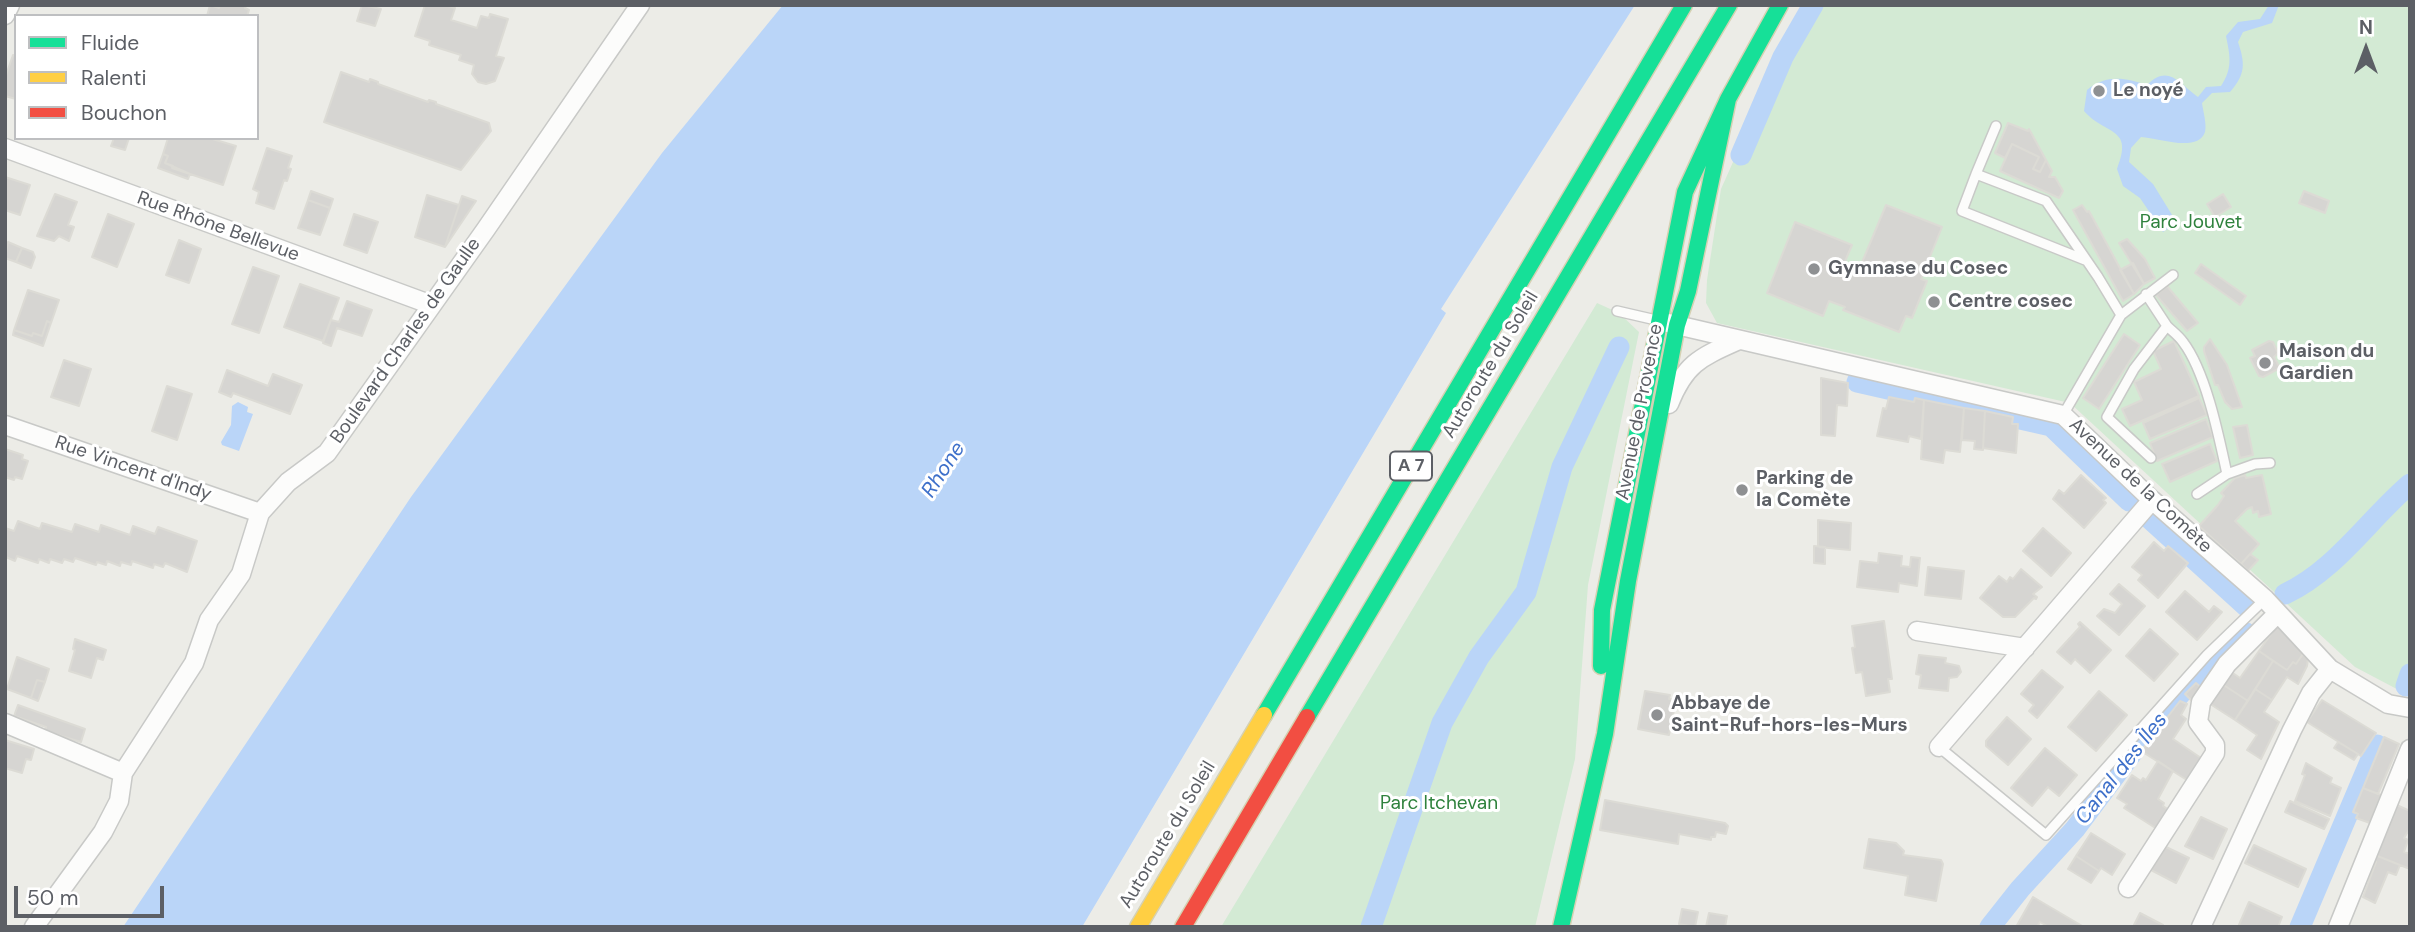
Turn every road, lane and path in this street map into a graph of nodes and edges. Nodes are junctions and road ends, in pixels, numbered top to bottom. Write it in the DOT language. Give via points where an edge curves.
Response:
graph roads {
  1 [pos="10,5"];
  2 [pos="640,5"];
  3 [pos="1684,5"];
  4 [pos="1729,5"];
  5 [pos="1780,5"];
  6 [pos="5,15"];
  7 [pos="1728,99"];
  8 [pos="1996,126"];
  9 [pos="5,148"];
  10 [pos="1976,174"];
  11 [pos="2085,260"];
  12 [pos="2173,275"];
  13 [pos="2146,294"];
  14 [pos="432,306"];
  15 [pos="1617,311"];
  16 [pos="2121,316"];
  17 [pos="1658,320"];
  18 [pos="1677,325"];
  19 [pos="2167,326"];
  20 [pos="1739,340"];
  21 [pos="2063,415"];
  22 [pos="5,425"];
  23 [pos="1655,443"];
  24 [pos="2151,458"];
  25 [pos="2270,463"];
  26 [pos="2227,474"];
  27 [pos="2197,494"];
  28 [pos="2152,500"];
  29 [pos="260,513"];
  30 [pos="2265,599"];
  31 [pos="2278,613"];
  32 [pos="1917,631"];
  33 [pos="2025,648"];
  34 [pos="2330,669"];
  35 [pos="2410,708"];
  36 [pos="5,723"];
  37 [pos="1605,734"];
  38 [pos="1939,747"];
  39 [pos="2410,749"];
  40 [pos="124,773"];
  41 [pos="2128,888"];
  42 [pos="34,927"];
  43 [pos="1138,927"];
  44 [pos="1183,927"];
  45 [pos="1561,927"];
  46 [pos="2201,927"];
  47 [pos="2338,927"];
  1 -- 6 [label="street"];
  2 -- 14 [label="street, Boulevard Charles de Gaulle"];
  3 -- 43 [label="main road, Autoroute du Soleil / A 7"];
  4 -- 44 [label="main road, Autoroute du Soleil / A 7"];
  5 -- 7 [label="main road, Avenue de Provence"];
  7 -- 17 [label="main road, Avenue de Provence" via="1685,192"];
  7 -- 18 [label="main road, Avenue de Provence"];
  8 -- 10 [label="lane"];
  9 -- 14 [label="street, Rue Rhône Bellevue"];
  10 -- 11 [label="lane" via="2046,201"];
  10 -- 11 [label="lane" via="1962,211"];
  11 -- 16 [label="lane"];
  12 -- 13 [label="lane"];
  13 -- 16 [label="lane"];
  13 -- 19 [label="lane"];
  14 -- 29 [label="street, Boulevard Charles de Gaulle" via="327,453 288,482"];
  15 -- 17 [label="lane"];
  16 -- 21 [label="lane"];
  17 -- 18 [label="street, Avenue de la Comète"];
  17 -- 37 [label="main road, Avenue de Provence" via="1602,610"];
  18 -- 20 [label="street, Avenue de la Comète"];
  18 -- 23 [label="main road, Avenue de Provence"];
  19 -- 24 [label="lane" via="2134,369 2107,416"];
  19 -- 26 [label="lane" via="2184,342 2199,373"];
  20 -- 21 [label="street, Avenue de la Comète"];
  20 -- 23 [label="street, Avenue de Provence" via="1685,372"];
  21 -- 28 [label="street, Avenue de la Comète"];
  22 -- 29 [label="street, Rue Vincent d'Indy"];
  23 -- 37 [label="main road, Avenue de Provence"];
  25 -- 26 [label="lane"];
  26 -- 27 [label="lane"];
  28 -- 30 [label="street, Avenue de la Comète"];
  28 -- 33 [label="street"];
  29 -- 40 [label="street, Boulevard Charles de Gaulle" via="241,574 209,620 194,663"];
  30 -- 31 [label="street, Avenue de la Comète"];
  30 -- 38 [label="lane" via="2207,655 2046,835"];
  31 -- 34 [label="street, Avenue de la Comète"];
  31 -- 41 [label="street" via="2227,664 2201,702 2198,722 2215,745 2215,753"];
  32 -- 33 [label="street"];
  33 -- 38 [label="street"];
  34 -- 35 [label="street, Avenue de la Comète" via="2388,704"];
  34 -- 46 [label="street" via="2292,730"];
  36 -- 40 [label="street"];
  37 -- 45 [label="main road, Avenue de Provence"];
  39 -- 47 [label="street"];
  40 -- 42 [label="street, Boulevard Charles de Gaulle" via="120,801 103,832"];
}
